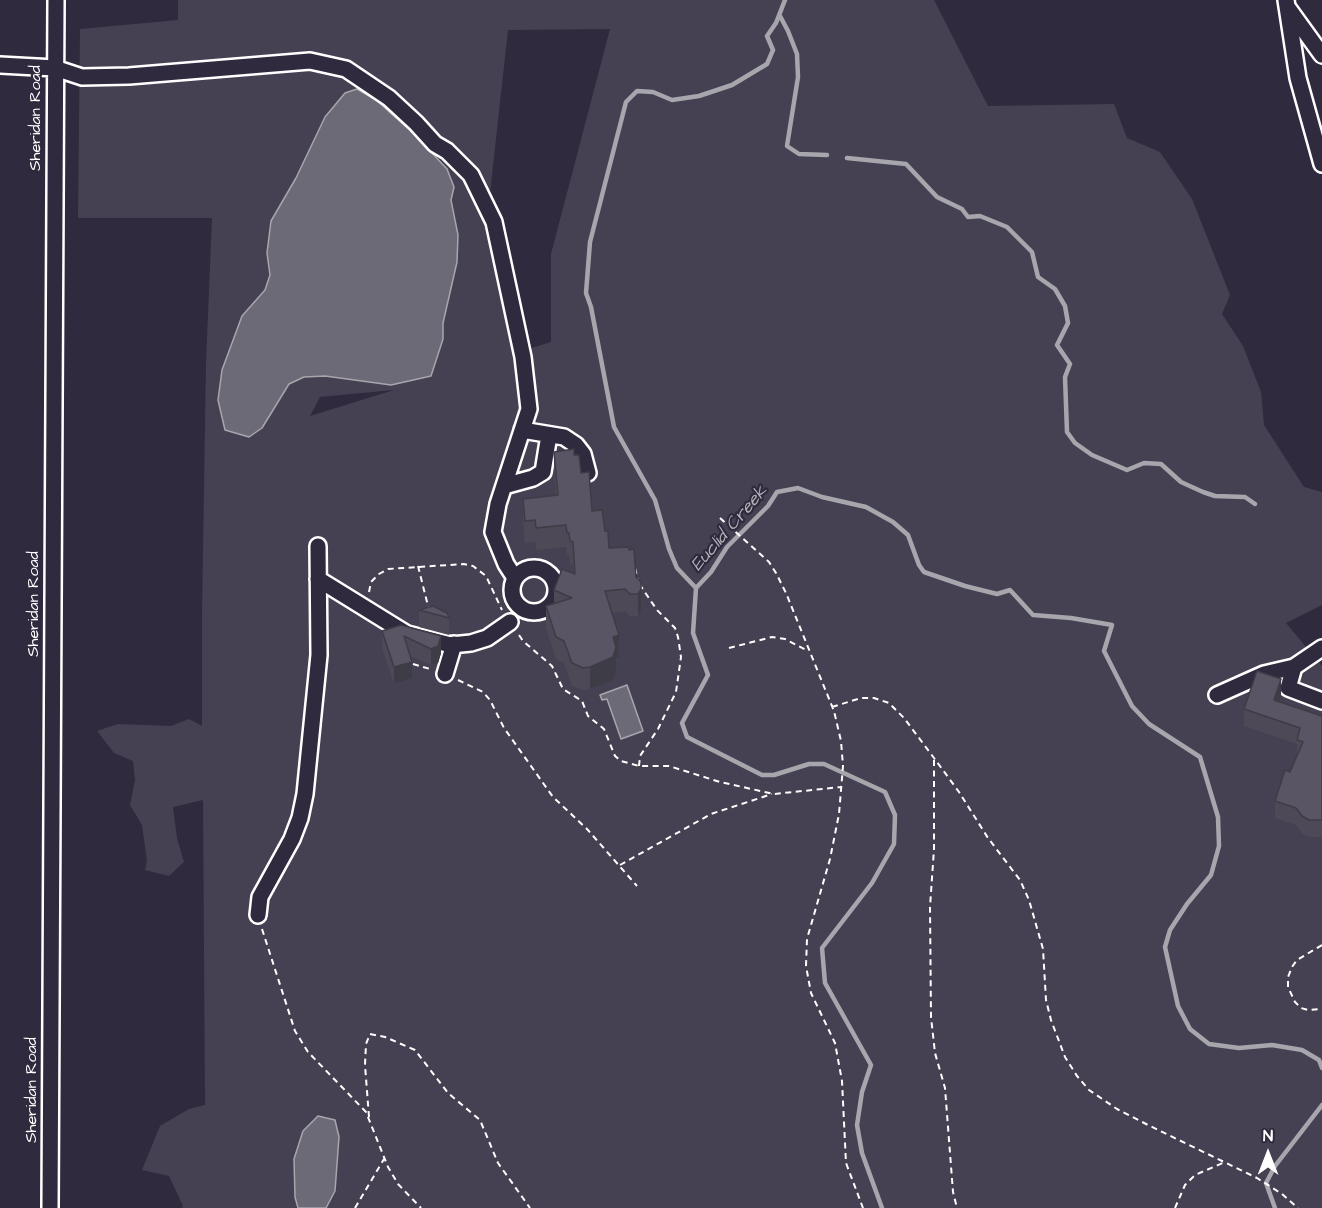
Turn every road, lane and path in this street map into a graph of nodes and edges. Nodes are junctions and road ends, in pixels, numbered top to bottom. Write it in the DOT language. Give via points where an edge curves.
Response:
graph roads {
  1 [pos="56,0"];
  2 [pos="1286,3"];
  3 [pos="1322,55"];
  4 [pos="0,65"];
  5 [pos="55,68"];
  6 [pos="1322,163"];
  7 [pos="522,430"];
  8 [pos="549,435"];
  9 [pos="588,473"];
  10 [pos="504,486"];
  11 [pos="720,518"];
  12 [pos="318,546"];
  13 [pos="633,564"];
  14 [pos="418,566"];
  15 [pos="515,578"];
  16 [pos="318,579"];
  17 [pos="369,610"];
  18 [pos="431,616"];
  19 [pos="510,622"];
  20 [pos="454,644"];
  21 [pos="729,648"];
  22 [pos="1322,648"];
  23 [pos="809,652"];
  24 [pos="413,664"];
  25 [pos="1294,667"];
  26 [pos="445,674"];
  27 [pos="1217,695"];
  28 [pos="1322,702"];
  29 [pos="832,707"];
  30 [pos="934,758"];
  31 [pos="639,766"];
  32 [pos="841,787"];
  33 [pos="774,794"];
  34 [pos="620,865"];
  35 [pos="637,886"];
  36 [pos="258,915"];
  37 [pos="1322,945"];
  38 [pos="1322,1009"];
  39 [pos="369,1120"];
  40 [pos="385,1158"];
  41 [pos="1225,1162"];
  42 [pos="50,1208"];
  43 [pos="355,1208"];
  44 [pos="421,1208"];
  45 [pos="530,1208"];
  46 [pos="863,1208"];
  47 [pos="957,1208"];
  48 [pos="1175,1208"];
  49 [pos="1298,1208"];
  1 -- 5 [label="street, Sheridan Road"];
  2 -- 3 [label="street"];
  2 -- 6 [label="street" via="1298,78"];
  4 -- 5 [label="street"];
  5 -- 7 [label="street" via="82,77 129,76 310,61 346,69 389,98 471,175 494,222 523,357 529,409"];
  5 -- 42 [label="street, Sheridan Road"];
  7 -- 8 [label="street"];
  7 -- 10 [label="street"];
  8 -- 9 [label="street" via="564,437 576,445"];
  8 -- 10 [label="street" via="543,472"];
  10 -- 15 [label="street" via="493,532"];
  11 -- 23 [label="path" via="769,562"];
  12 -- 16 [label="street"];
  13 -- 31 [label="path" via="643,591 675,628 681,657 676,692 640,756"];
  14 -- 17 [label="path" via="388,569 379,574 371,582"];
  14 -- 18 [label="path"];
  14 -- 19 [label="path" via="473,566 486,576"];
  16 -- 17 [label="street"];
  16 -- 36 [label="street" via="319,655 305,794 292,839 260,897"];
  17 -- 20 [label="street" via="407,634"];
  19 -- 20 [label="street" via="487,638"];
  19 -- 31 [label="path" via="523,641 552,666 563,689 582,701 588,716 604,729 615,756"];
  20 -- 26 [label="street"];
  21 -- 23 [label="path" via="772,637 785,639"];
  22 -- 25 [label="street"];
  23 -- 29 [label="path"];
  24 -- 26 [label="path"];
  25 -- 27 [label="street" via="1264,674"];
  25 -- 28 [label="street" via="1288,688"];
  26 -- 34 [label="path" via="483,692 553,797"];
  29 -- 30 [label="path" via="861,698 889,703"];
  29 -- 32 [label="path" via="841,741"];
  30 -- 41 [label="path" via="1020,880 1029,900 1043,950 1051,1020 1077,1076 1089,1090 1117,1109"];
  30 -- 47 [label="path" via="931,1017 935,1053 945,1088"];
  31 -- 33 [label="path" via="669,766"];
  32 -- 33 [label="path"];
  32 -- 46 [label="path" via="830,859 807,939 806,966 812,993 835,1043 842,1081 846,1163"];
  33 -- 34 [label="path" via="711,814"];
  34 -- 35 [label="path"];
  36 -- 39 [label="path" via="295,1031 308,1052 353,1097"];
  37 -- 38 [label="path" via="1297,960 1288,977 1288,987 1301,1008"];
  39 -- 40 [label="path"];
  39 -- 45 [label="path" via="365,1065 370,1034 415,1050 448,1093 480,1120 498,1163"];
  40 -- 43 [label="path"];
  40 -- 44 [label="path" via="398,1184"];
  41 -- 48 [label="path" via="1195,1175 1185,1185"];
  41 -- 49 [label="path" via="1257,1178"];
}
